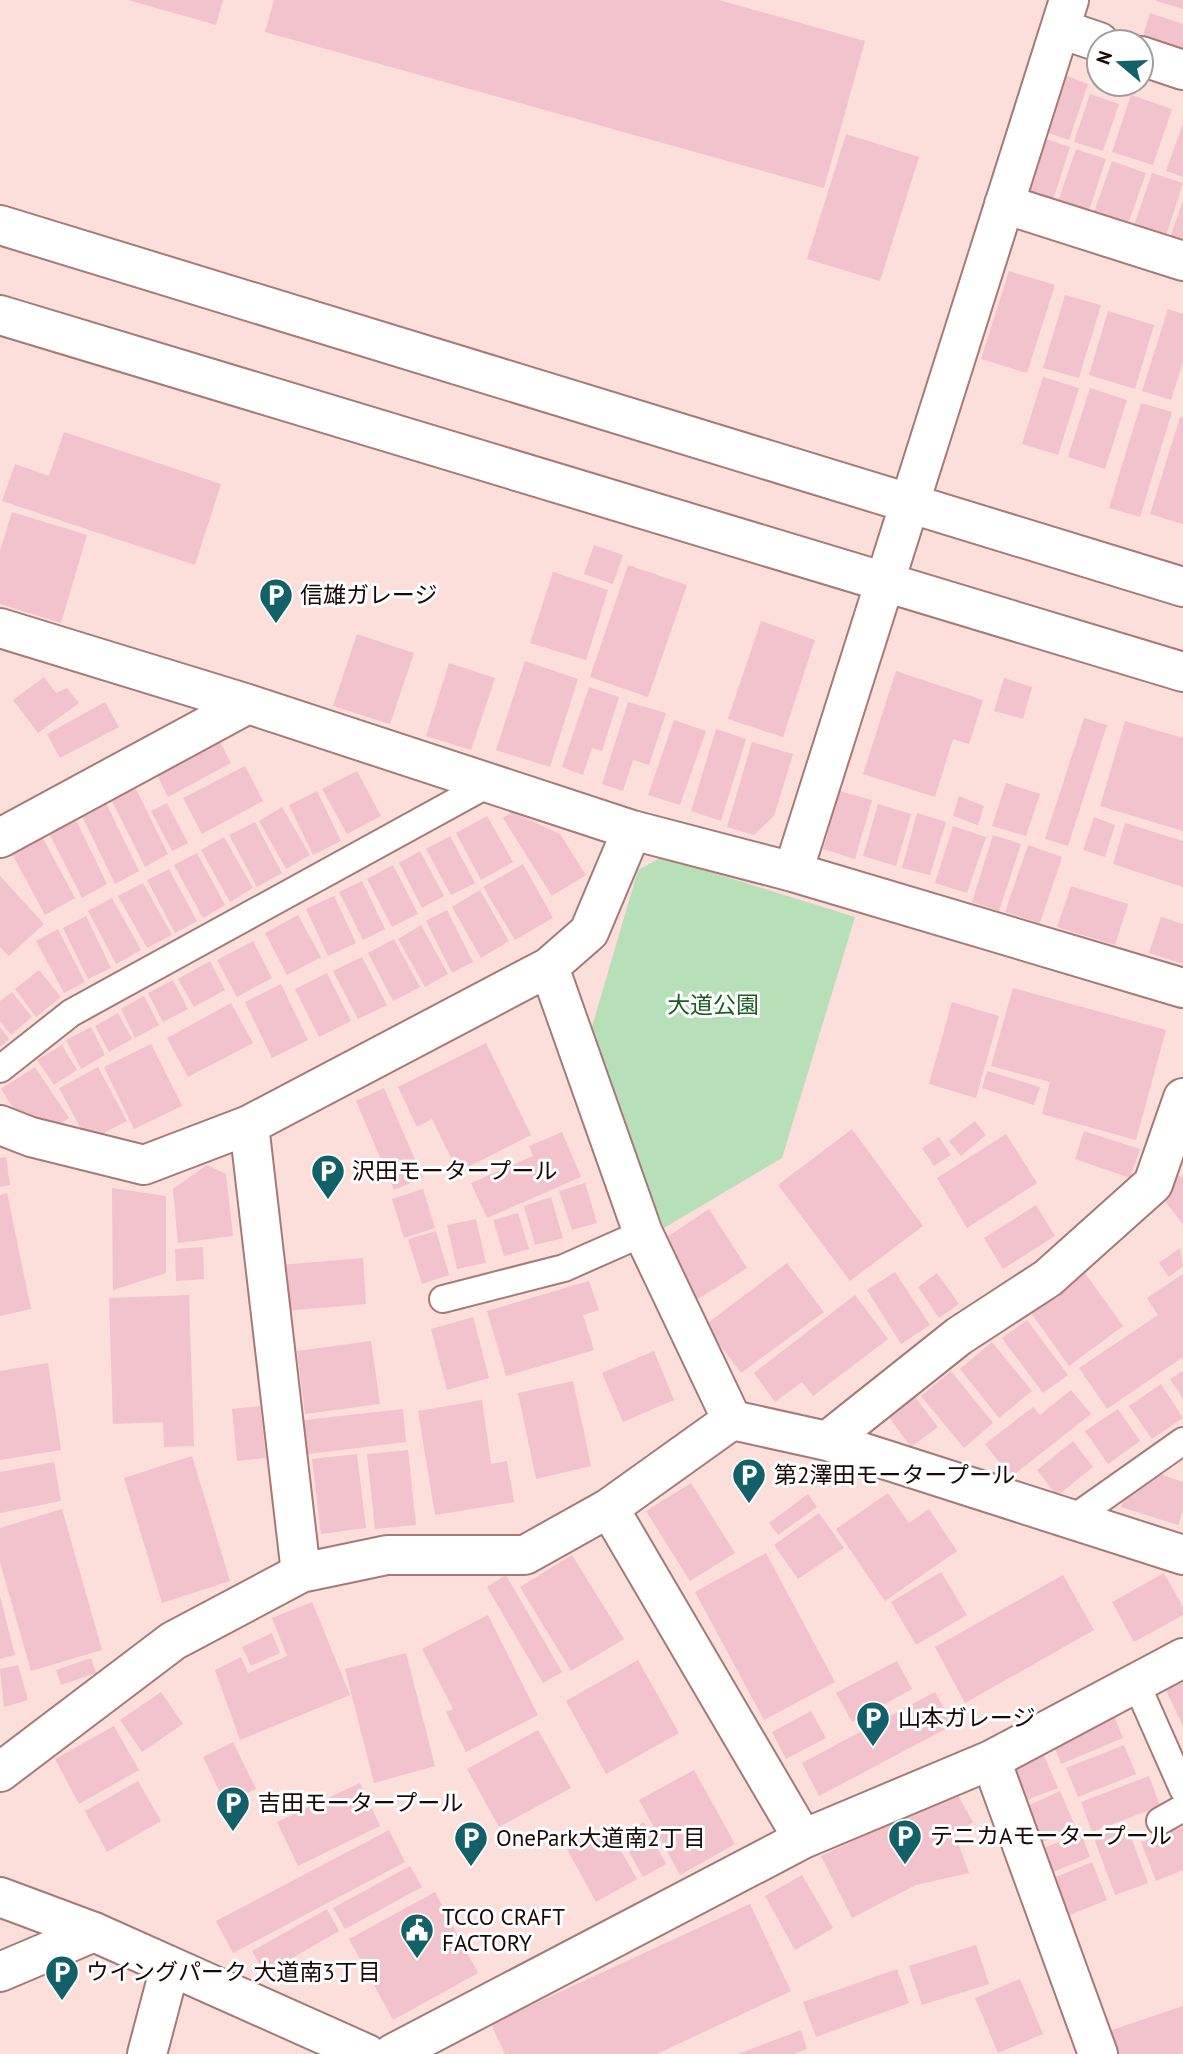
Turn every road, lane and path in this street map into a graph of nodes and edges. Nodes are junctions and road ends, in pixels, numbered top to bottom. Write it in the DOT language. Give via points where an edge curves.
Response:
graph roads {
  1 [pos="1065,15"];
  2 [pos="1085,31"];
  3 [pos="1155,61"];
  4 [pos="1183,70"];
  5 [pos="1004,204"];
  6 [pos="0,225"];
  7 [pos="1183,261"];
  8 [pos="0,315"];
  9 [pos="911,503"];
  10 [pos="886,582"];
  11 [pos="1183,587"];
  12 [pos="0,628"];
  13 [pos="1183,672"];
  14 [pos="248,704"];
  15 [pos="488,784"];
  16 [pos="632,830"];
  17 [pos="0,838"];
  18 [pos="793,872"];
  19 [pos="549,967"];
  20 [pos="1183,988"];
  21 [pos="0,1069"];
  22 [pos="1183,1098"];
  23 [pos="0,1125"];
  24 [pos="249,1125"];
  25 [pos="643,1233"];
  26 [pos="443,1299"];
  27 [pos="732,1420"];
  28 [pos="827,1441"];
  29 [pos="1183,1441"];
  30 [pos="609,1508"];
  31 [pos="1071,1520"];
  32 [pos="1183,1555"];
  33 [pos="301,1573"];
  34 [pos="1183,1658"];
  35 [pos="1136,1683"];
  36 [pos="991,1760"];
  37 [pos="0,1772"];
  38 [pos="1183,1789"];
  39 [pos="1183,1808"];
  40 [pos="1160,1821"];
  41 [pos="803,1839"];
  42 [pos="0,1898"];
  43 [pos="94,1931"];
  44 [pos="170,1967"];
  45 [pos="0,1972"];
  46 [pos="147,2054"];
  47 [pos="367,2054"];
  48 [pos="392,2054"];
  49 [pos="1098,2054"];
  1 -- 2 [label="street"];
  1 -- 5 [label="street"];
  3 -- 4 [label="street"];
  5 -- 7 [label="street"];
  5 -- 9 [label="street"];
  6 -- 9 [label="street"];
  8 -- 10 [label="street"];
  9 -- 10 [label="street"];
  9 -- 11 [label="street"];
  10 -- 13 [label="street"];
  10 -- 18 [label="street"];
  12 -- 14 [label="street"];
  14 -- 15 [label="street"];
  14 -- 17 [label="street"];
  15 -- 16 [label="street"];
  15 -- 21 [label="lane" via="71,1013"];
  16 -- 18 [label="street"];
  16 -- 19 [label="street" via="589,932"];
  18 -- 20 [label="street"];
  19 -- 24 [label="street"];
  19 -- 25 [label="street"];
  22 -- 28 [label="street" via="1153,1184 1048,1278 959,1335"];
  23 -- 24 [label="street" via="31,1138 144,1165"];
  24 -- 33 [label="street"];
  25 -- 26 [label="lane" via="564,1268"];
  25 -- 27 [label="street"];
  27 -- 28 [label="street"];
  27 -- 30 [label="street"];
  28 -- 31 [label="street"];
  29 -- 31 [label="lane"];
  30 -- 33 [label="street" via="525,1555 387,1555"];
  30 -- 41 [label="street"];
  31 -- 32 [label="street"];
  33 -- 37 [label="street" via="173,1641"];
  34 -- 35 [label="street"];
  35 -- 36 [label="street"];
  35 -- 38 [label="lane"];
  36 -- 41 [label="street"];
  36 -- 49 [label="street"];
  39 -- 40 [label="lane"];
  41 -- 48 [label="street"];
  42 -- 43 [label="street"];
  43 -- 44 [label="street"];
  43 -- 45 [label="street"];
  44 -- 46 [label="street"];
  44 -- 47 [label="street"];
}
